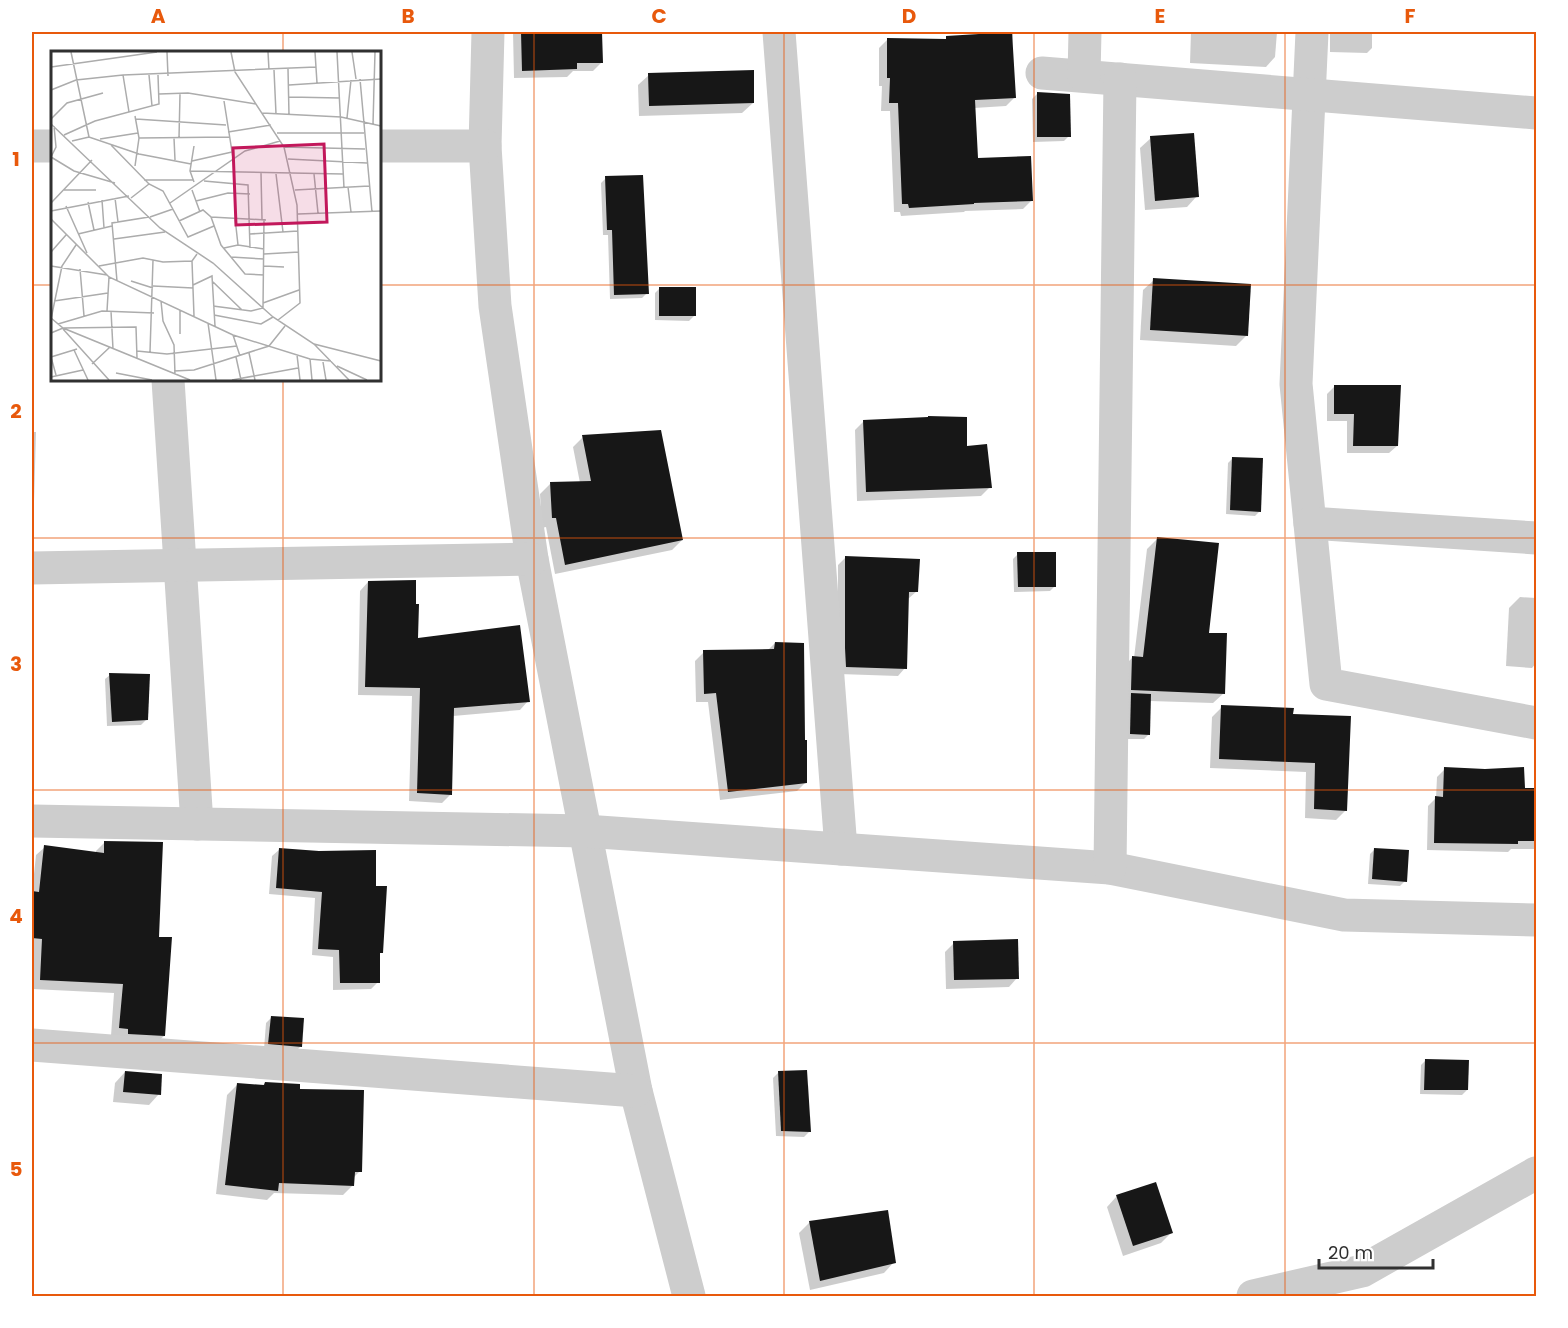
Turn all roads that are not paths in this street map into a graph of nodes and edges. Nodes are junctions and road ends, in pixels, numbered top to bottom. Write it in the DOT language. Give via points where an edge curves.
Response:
graph roads {
  1 [pos="489,32"];
  2 [pos="779,32"];
  3 [pos="1085,32"];
  4 [pos="1312,32"];
  5 [pos="1042,73"];
  6 [pos="1084,76"];
  7 [pos="1120,79"];
  8 [pos="1309,94"];
  9 [pos="1536,113"];
  10 [pos="32,146"];
  11 [pos="51,146"];
  12 [pos="381,146"];
  13 [pos="485,146"];
  14 [pos="168,381"];
  15 [pos="1310,523"];
  16 [pos="1536,538"];
  17 [pos="532,559"];
  18 [pos="180,566"];
  19 [pos="32,568"];
  20 [pos="1536,723"];
  21 [pos="32,821"];
  22 [pos="197,824"];
  23 [pos="585,831"];
  24 [pos="841,849"];
  25 [pos="1110,868"];
  26 [pos="1536,920"];
  27 [pos="32,1045"];
  28 [pos="636,1091"];
  29 [pos="1536,1173"];
  30 [pos="689,1296"];
  31 [pos="1253,1296"];
  1 -- 13 [label="street"];
  2 -- 24 [label="street"];
  3 -- 6 [label="street"];
  4 -- 8 [label="street"];
  5 -- 6 [label="street"];
  6 -- 7 [label="street"];
  7 -- 8 [label="street"];
  7 -- 25 [label="street"];
  8 -- 9 [label="street"];
  8 -- 15 [label="street" via="1296,384"];
  10 -- 11 [label="street"];
  12 -- 13 [label="street"];
  13 -- 17 [label="street" via="495,306"];
  14 -- 18 [label="street"];
  15 -- 16 [label="street"];
  15 -- 20 [label="street" via="1326,684"];
  17 -- 18 [label="street"];
  17 -- 23 [label="street"];
  18 -- 19 [label="street"];
  18 -- 22 [label="street"];
  21 -- 22 [label="street"];
  22 -- 23 [label="street"];
  23 -- 24 [label="street"];
  23 -- 28 [label="street"];
  24 -- 25 [label="street"];
  25 -- 26 [label="street" via="1344,915"];
  27 -- 28 [label="street"];
  28 -- 30 [label="street"];
  29 -- 31 [label="street" via="1362,1271"];
}
